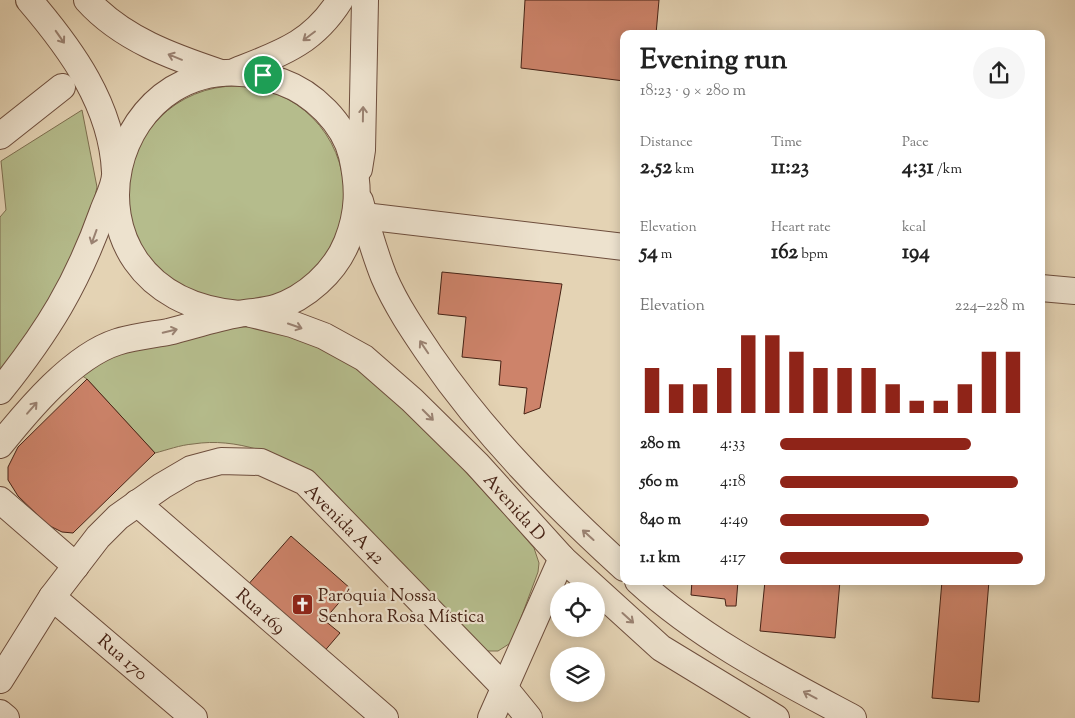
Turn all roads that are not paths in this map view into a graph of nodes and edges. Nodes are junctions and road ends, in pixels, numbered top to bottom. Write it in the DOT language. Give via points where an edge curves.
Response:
graph roads {
  1 [pos="28,0"];
  2 [pos="87,0"];
  3 [pos="340,0"];
  4 [pos="365,0"];
  5 [pos="227,72"];
  6 [pos="62,87"];
  7 [pos="0,136"];
  8 [pos="116,175"];
  9 [pos="360,197"];
  10 [pos="620,246"];
  11 [pos="1045,288"];
  12 [pos="1075,291"];
  13 [pos="243,314"];
  14 [pos="0,391"];
  15 [pos="0,445"];
  16 [pos="0,500"];
  17 [pos="137,504"];
  18 [pos="562,558"];
  19 [pos="620,564"];
  20 [pos="76,566"];
  21 [pos="642,585"];
  22 [pos="52,597"];
  23 [pos="0,680"];
  24 [pos="504,686"];
  25 [pos="0,714"];
  26 [pos="6,718"];
  27 [pos="194,718"];
  28 [pos="385,718"];
  29 [pos="491,718"];
  30 [pos="529,718"];
  31 [pos="776,718"];
  32 [pos="853,718"];
  1 -- 8 [label="street, one-way" via="59,35 104,113"];
  5 -- 2 [label="street, one-way" via="181,59 122,31"];
  3 -- 5 [label="street, one-way" via="328,19 307,38 279,54"];
  9 -- 4 [label="street, one-way"];
  5 -- 8 [label="street" via="196,78 151,106 126,142"];
  5 -- 9 [label="street, Avenida D" via="263,75 292,85 316,102 336,124 350,150"];
  6 -- 7 [label="street"];
  8 -- 13 [label="street" via="117,217 126,244 141,267 160,287 184,302 211,311"];
  8 -- 14 [label="street, one-way" via="78,275 33,350"];
  9 -- 10 [label="street"];
  9 -- 13 [label="street" via="347,242 326,275 286,303"];
  19 -- 9 [label="street, Avenida D, one-way" via="570,519 493,438 448,382 410,325 385,278"];
  11 -- 12 [label="street"];
  15 -- 13 [label="street, one-way" via="38,401 77,365 115,342"];
  13 -- 18 [label="street, Avenida D, one-way" via="292,324 324,336 364,358 477,464"];
  16 -- 20 [label="street"];
  17 -- 20 [label="street, Avenida A 42" via="98,537"];
  17 -- 24 [label="street, Avenida A 42" via="191,469 221,461 260,462 305,482"];
  17 -- 28 [label="street, Rua 169"];
  18 -- 24 [label="street"];
  18 -- 31 [label="street, Avenida D, one-way" via="662,648"];
  20 -- 22 [label="street, Avenida A 42"];
  32 -- 21 [label="street, one-way" via="746,660 664,605"];
  22 -- 23 [label="street, Avenida A 42"];
  22 -- 27 [label="street, Rua 170"];
  24 -- 29 [label="street"];
  24 -- 30 [label="street, Avenida A 42"];
  25 -- 26 [label="street"];
}
